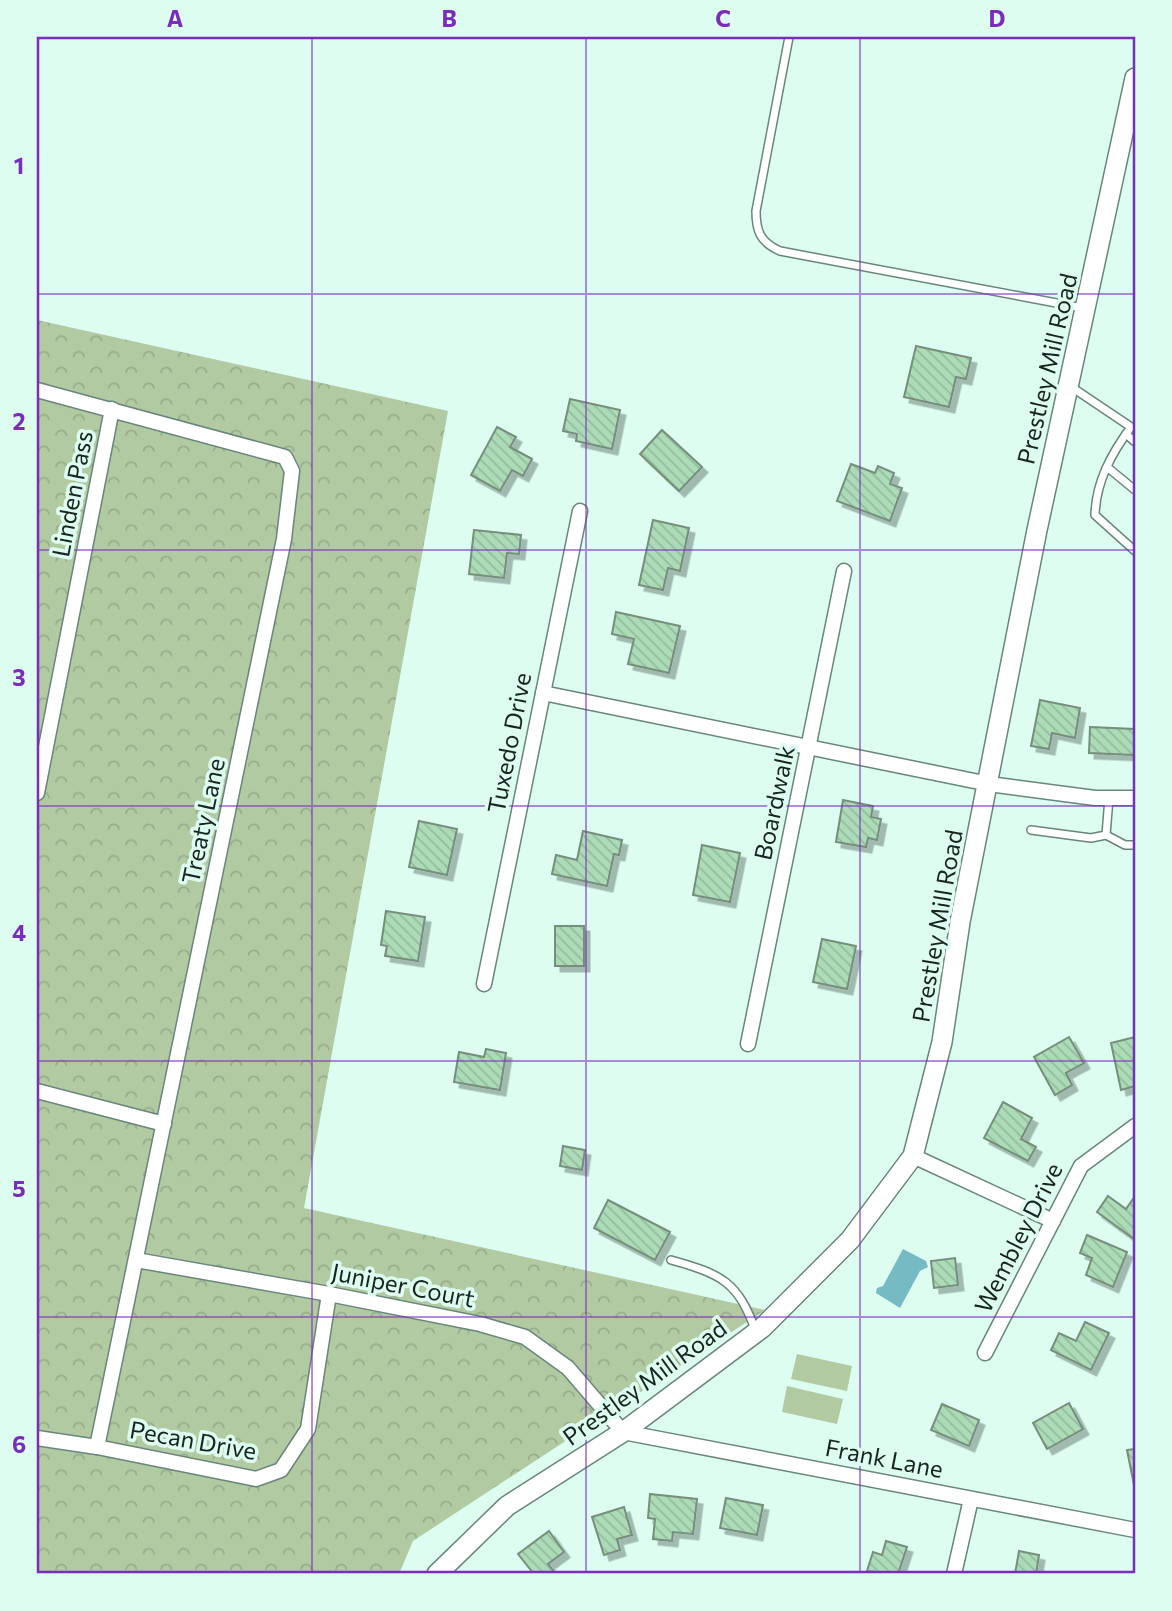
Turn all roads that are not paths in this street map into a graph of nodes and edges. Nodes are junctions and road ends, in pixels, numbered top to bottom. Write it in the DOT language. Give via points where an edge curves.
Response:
graph roads {
  1 [pos="789,37"];
  2 [pos="1135,78"];
  3 [pos="1087,309"];
  4 [pos="1070,385"];
  5 [pos="37,390"];
  6 [pos="112,409"];
  7 [pos="1130,428"];
  8 [pos="1135,442"];
  9 [pos="1107,467"];
  10 [pos="1135,490"];
  11 [pos="580,511"];
  12 [pos="1135,551"];
  13 [pos="844,570"];
  14 [pos="543,693"];
  15 [pos="810,747"];
  16 [pos="989,784"];
  17 [pos="37,793"];
  18 [pos="1109,798"];
  19 [pos="1135,798"];
  20 [pos="1031,830"];
  21 [pos="1106,835"];
  22 [pos="1135,845"];
  23 [pos="484,984"];
  24 [pos="748,1044"];
  25 [pos="37,1091"];
  26 [pos="164,1124"];
  27 [pos="1135,1126"];
  28 [pos="913,1156"];
  29 [pos="1053,1221"];
  30 [pos="671,1259"];
  31 [pos="136,1260"];
  32 [pos="329,1294"];
  33 [pos="756,1332"];
  34 [pos="985,1353"];
  35 [pos="623,1433"];
  36 [pos="37,1438"];
  37 [pos="97,1447"];
  38 [pos="971,1499"];
  39 [pos="1135,1530"];
  40 [pos="437,1574"];
  41 [pos="954,1574"];
  1 -- 3 [label="lane" via="756,211 756,228 769,246"];
  2 -- 3 [label="street, Prestley Mill Road"];
  3 -- 4 [label="street, Prestley Mill Road"];
  4 -- 7 [label="lane"];
  4 -- 16 [label="street, Prestley Mill Road"];
  5 -- 6 [label="street, Treaty Lane"];
  6 -- 17 [label="street, Linden Pass"];
  6 -- 26 [label="street, Treaty Lane" via="285,457 292,471 282,552"];
  7 -- 8 [label="lane"];
  7 -- 9 [label="lane"];
  9 -- 10 [label="lane"];
  9 -- 12 [label="lane" via="1096,494 1095,515"];
  11 -- 14 [label="street, Tuxedo Drive"];
  13 -- 15 [label="street, Boardwalk"];
  14 -- 15 [label="street"];
  14 -- 23 [label="street, Tuxedo Drive"];
  15 -- 16 [label="street"];
  15 -- 24 [label="street, Boardwalk"];
  16 -- 18 [label="street"];
  16 -- 28 [label="street, Prestley Mill Road" via="960,922 942,1042"];
  18 -- 19 [label="street"];
  18 -- 21 [label="lane"];
  20 -- 21 [label="lane" via="1091,838"];
  21 -- 22 [label="lane"];
  25 -- 26 [label="street"];
  26 -- 31 [label="street, Treaty Lane"];
  27 -- 29 [label="street, Wembley Drive" via="1081,1166"];
  28 -- 29 [label="street"];
  28 -- 33 [label="street, Prestley Mill Road" via="850,1240"];
  29 -- 34 [label="street, Wembley Drive"];
  30 -- 33 [label="lane" via="708,1270 731,1283 746,1303"];
  31 -- 32 [label="street, Juniper Court"];
  31 -- 37 [label="street, Treaty Lane"];
  32 -- 35 [label="street, Juniper Court" via="525,1337 568,1368"];
  32 -- 37 [label="street, Pecan Drive" via="308,1429 281,1470 256,1479"];
  33 -- 35 [label="street, Prestley Mill Road"];
  35 -- 38 [label="street, Frank Lane"];
  35 -- 40 [label="street, Prestley Mill Road" via="507,1506"];
  36 -- 37 [label="street, Pecan Drive"];
  38 -- 39 [label="street, Frank Lane"];
  38 -- 41 [label="street"];
}
